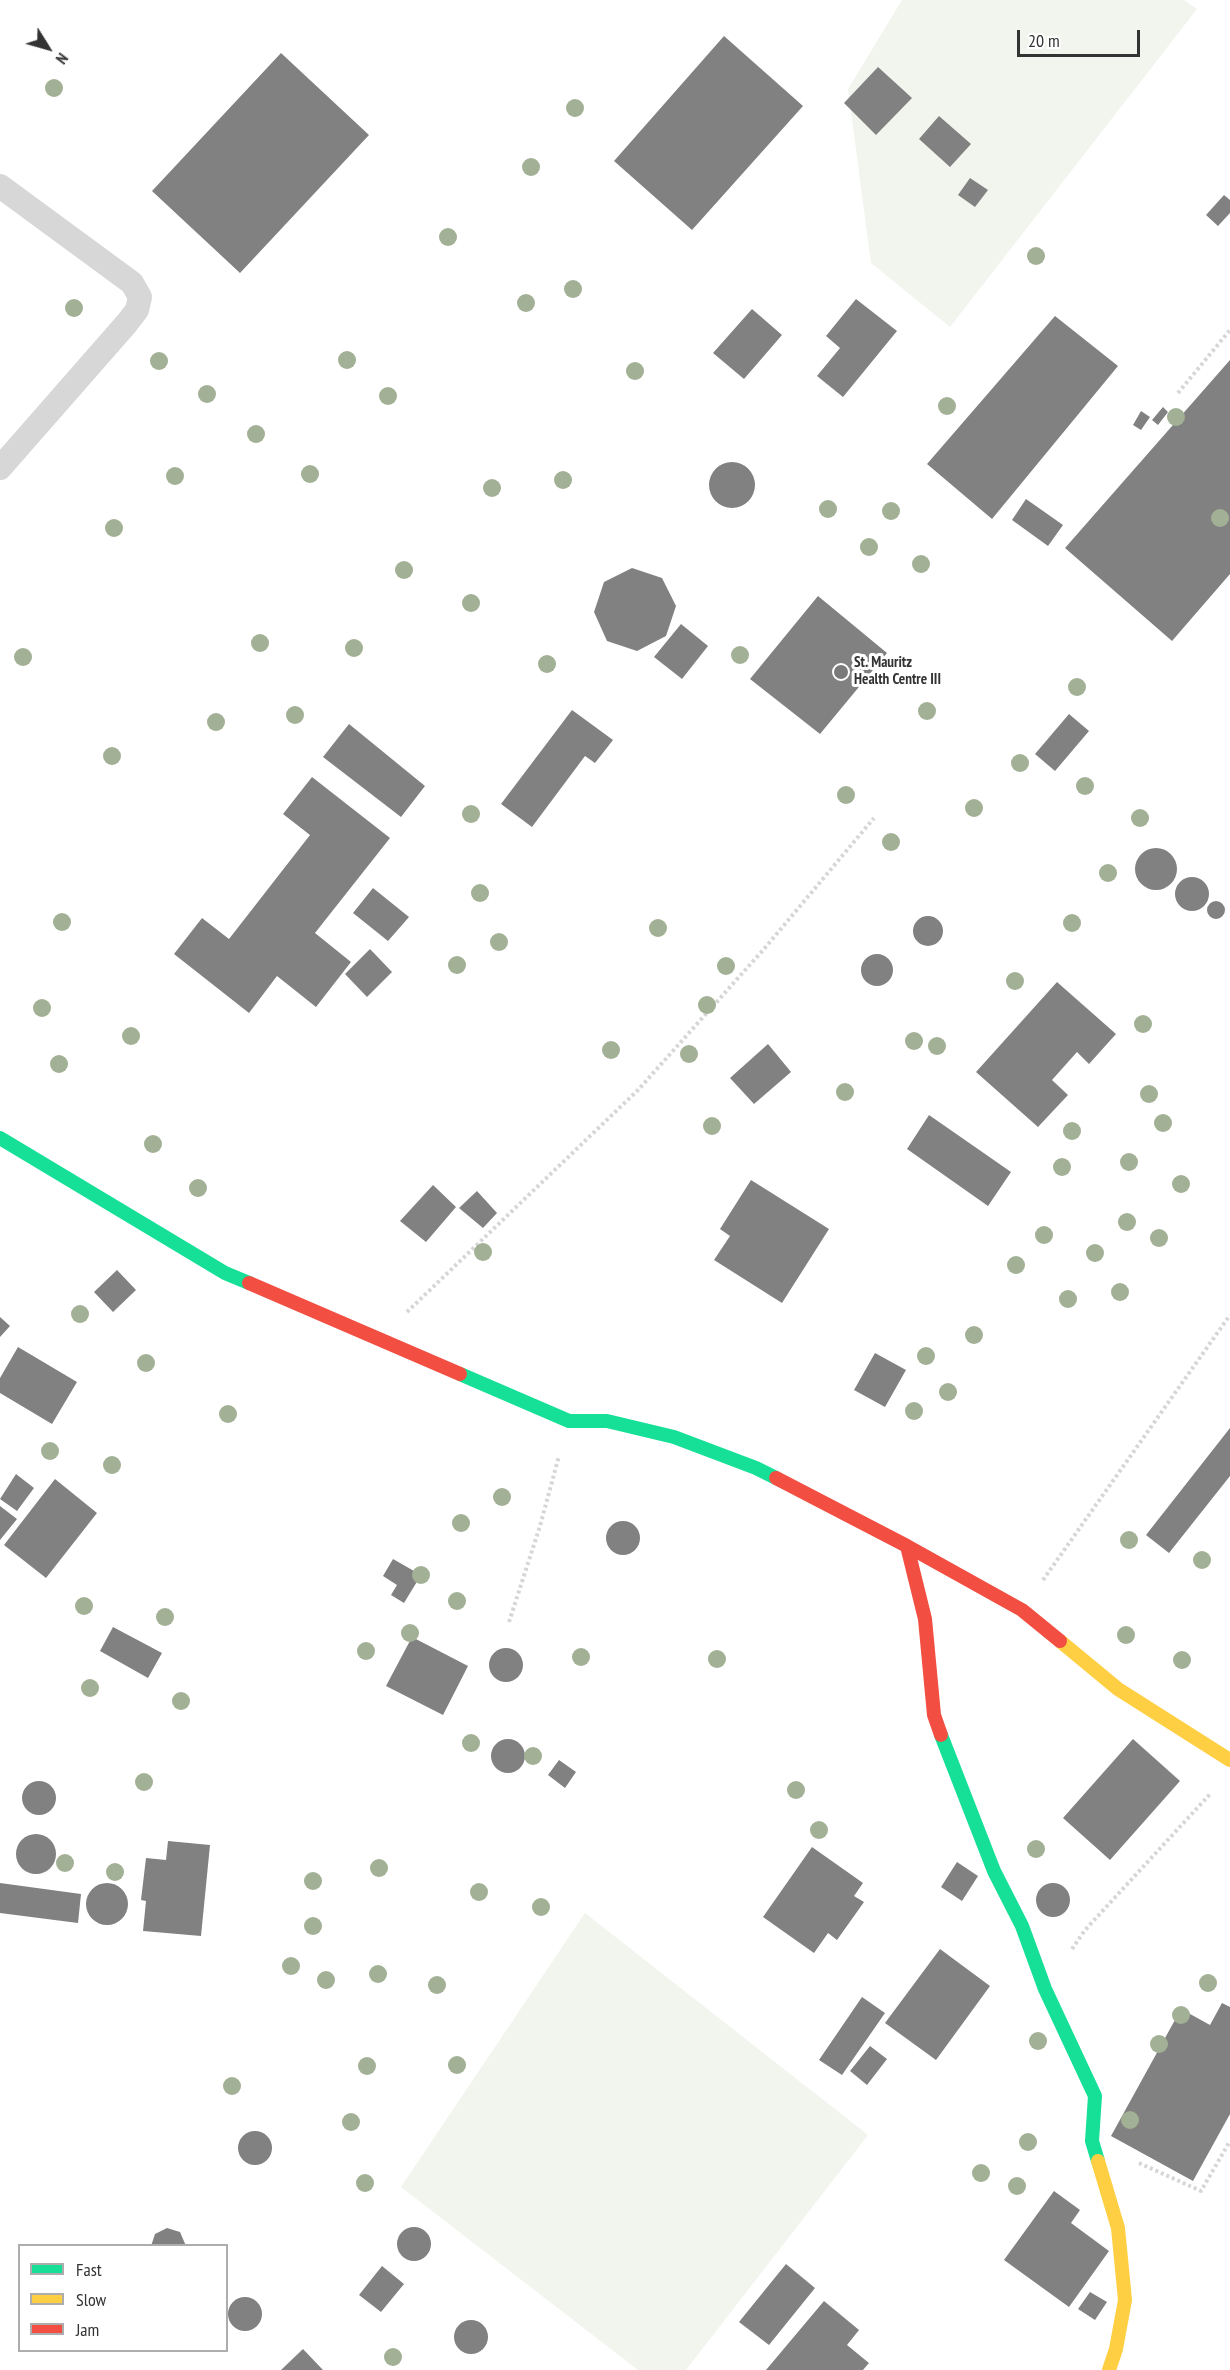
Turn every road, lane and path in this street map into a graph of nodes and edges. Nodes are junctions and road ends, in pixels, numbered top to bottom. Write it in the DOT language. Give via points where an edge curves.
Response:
graph roads {
  1 [pos="0,186"];
  2 [pos="1230,330"];
  3 [pos="1178,393"];
  4 [pos="0,468"];
  5 [pos="874,818"];
  6 [pos="0,1138"];
  7 [pos="1230,1315"];
  8 [pos="379,1339"];
  9 [pos="569,1421"];
  10 [pos="907,1546"];
  11 [pos="1022,1610"];
  12 [pos="509,1622"];
  13 [pos="1230,1760"];
  14 [pos="1215,1789"];
  15 [pos="1045,1989"];
  16 [pos="1230,2141"];
  17 [pos="1092,2142"];
  18 [pos="1109,2370"];
  1 -- 4 [label="lane" via="132,283 140,297 137,310 127,323"];
  2 -- 3 [label="path"];
  5 -- 8 [label="path" via="638,1090"];
  6 -- 8 [label="street" via="225,1273"];
  7 -- 11 [label="path"];
  8 -- 9 [label="street"];
  9 -- 10 [label="street" via="607,1421 685,1441 756,1468"];
  9 -- 12 [label="path"];
  10 -- 11 [label="street"];
  10 -- 15 [label="street" via="925,1619 934,1715 957,1782 1022,1926"];
  11 -- 13 [label="street" via="1118,1689"];
  14 -- 15 [label="path" via="1085,1930"];
  15 -- 17 [label="street" via="1095,2096"];
  16 -- 17 [label="path" via="1201,2191"];
  17 -- 18 [label="street" via="1118,2228 1125,2300"];
}
